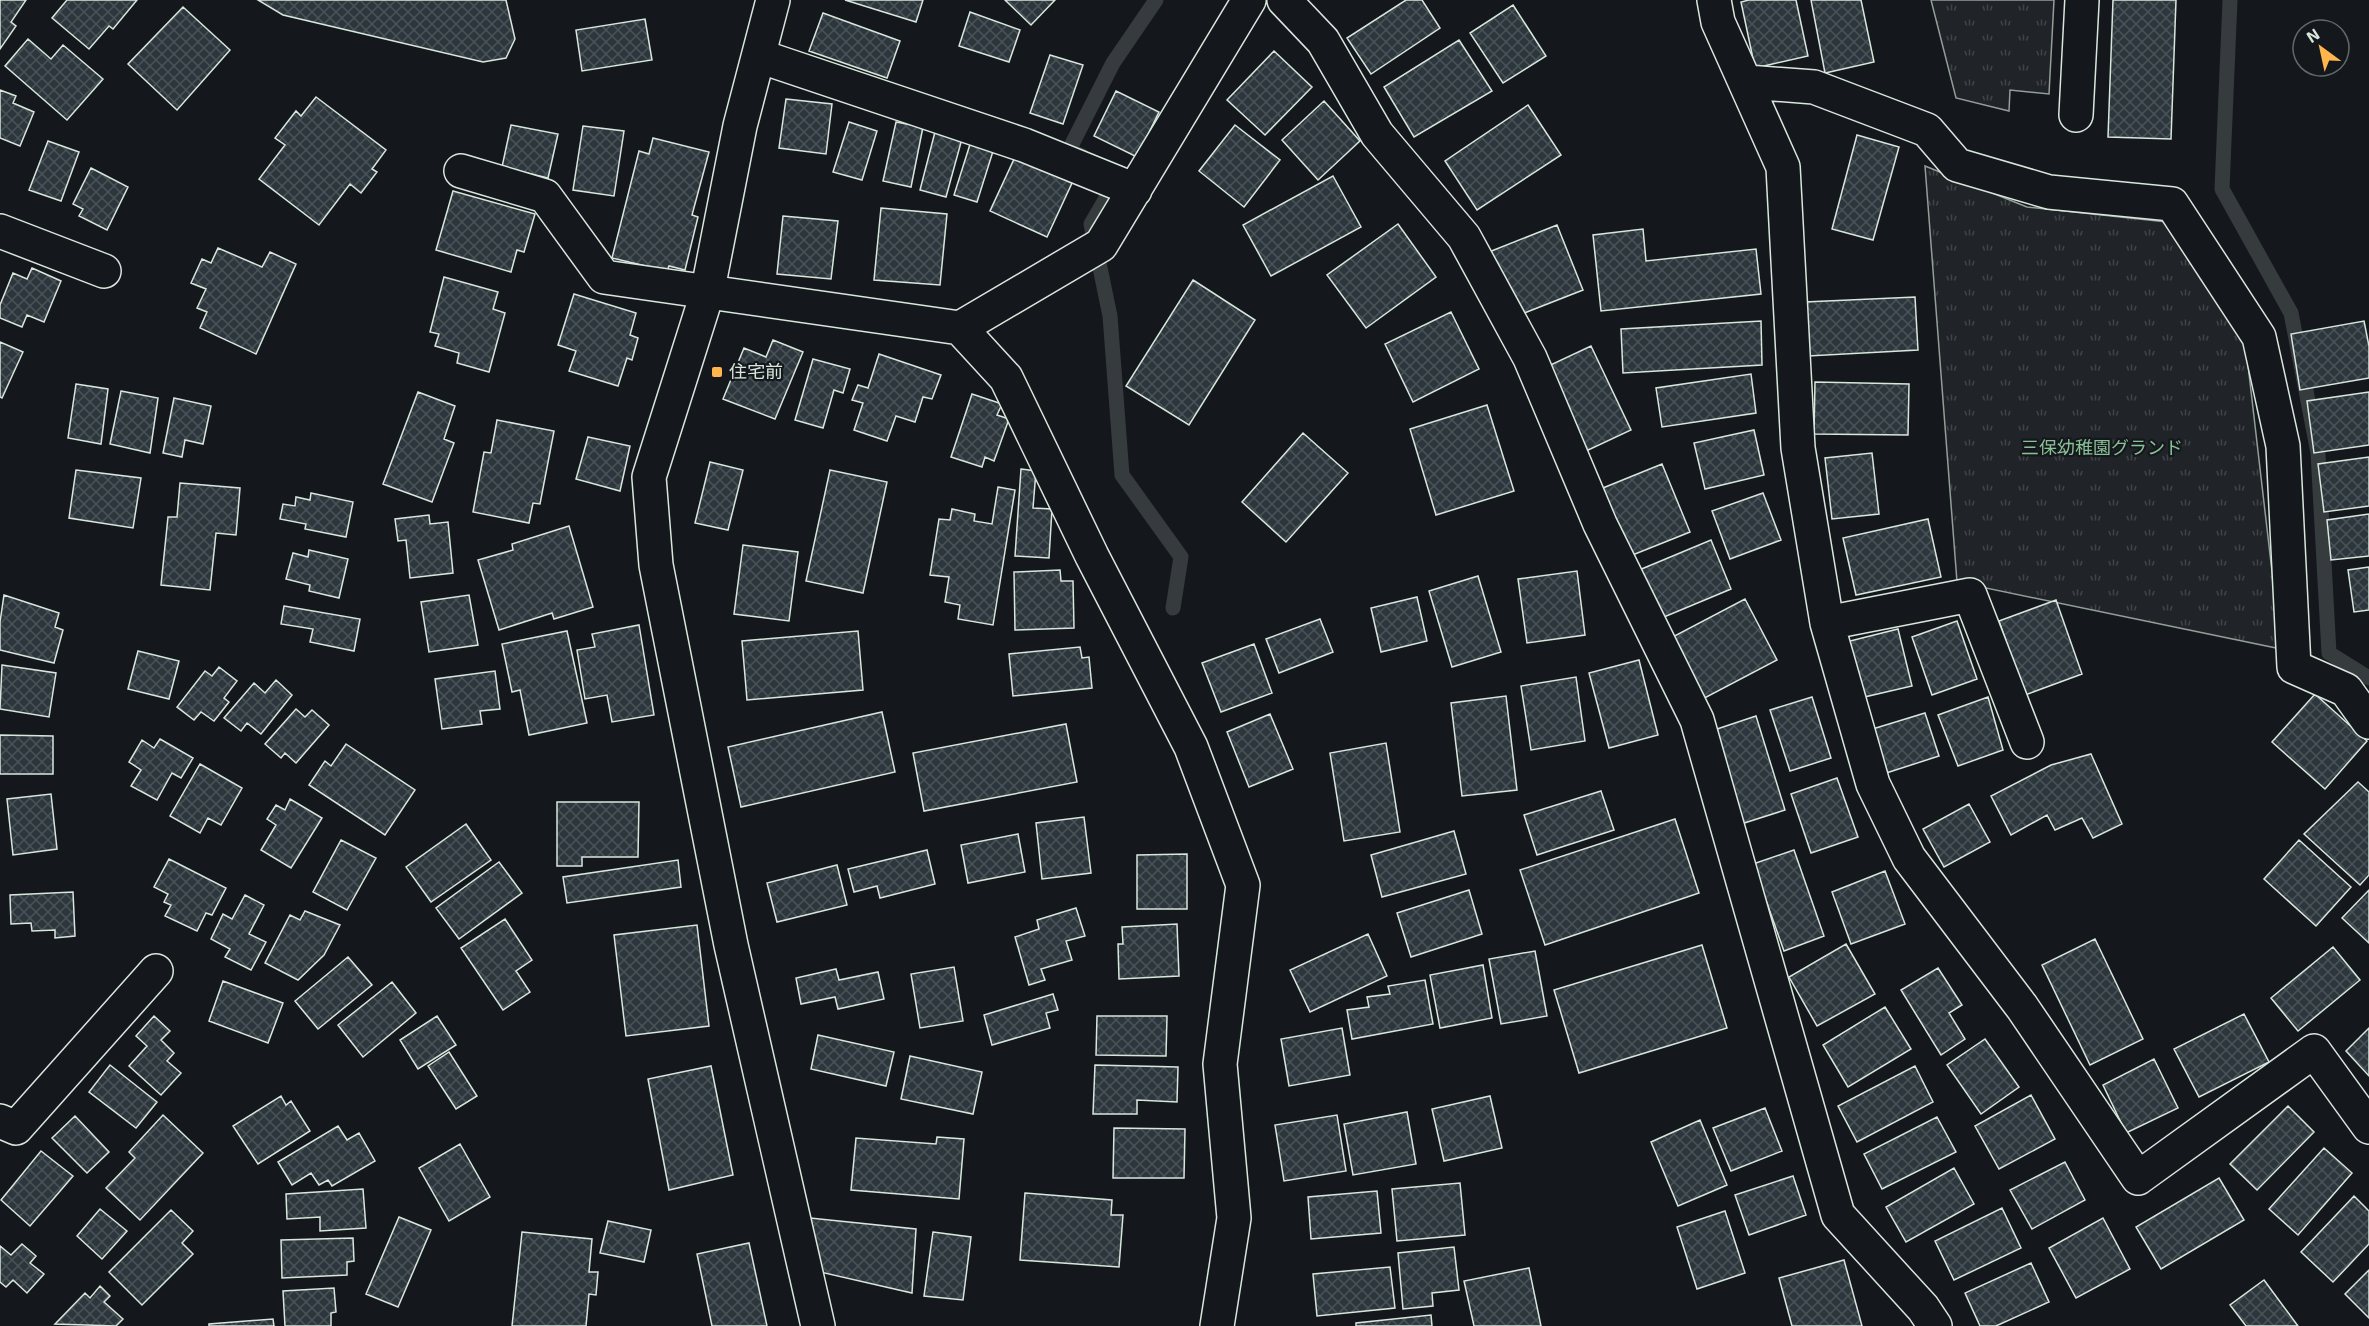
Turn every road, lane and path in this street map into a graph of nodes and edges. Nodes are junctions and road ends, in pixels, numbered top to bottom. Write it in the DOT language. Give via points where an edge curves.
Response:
graph roads {
  1 [pos="773,0"];
  2 [pos="1249,0"];
  3 [pos="1284,0"];
  4 [pos="1714,0"];
  5 [pos="2082,0"];
  6 [pos="759,56"];
  7 [pos="1747,82"];
  8 [pos="2076,115"];
  9 [pos="461,171"];
  10 [pos="1135,189"];
  11 [pos="0,231"];
  12 [pos="104,271"];
  13 [pos="707,294"];
  14 [pos="960,328"];
  15 [pos="1827,623"];
  16 [pos="2369,722"];
  17 [pos="2027,742"];
  18 [pos="156,971"];
  19 [pos="0,1121"];
  20 [pos="2369,1127"];
  21 [pos="818,1326"];
  22 [pos="1217,1326"];
  23 [pos="1935,1326"];
  1 -- 6 [label="street"];
  2 -- 10 [label="street"];
  3 -- 23 [label="street" via="1323,41 1377,134 1464,237 1530,358 1600,524 1697,720 1838,1215"];
  4 -- 7 [label="street" via="1718,22"];
  5 -- 8 [label="street"];
  6 -- 10 [label="street" via="1024,145"];
  6 -- 13 [label="street" via="740,126"];
  7 -- 15 [label="street" via="1783,167 1798,448"];
  7 -- 16 [label="street" via="1814,87 1927,130 1958,165 2049,192 2172,204 2259,338 2283,446 2295,667 2346,690"];
  9 -- 13 [label="street" via="545,196 604,277"];
  10 -- 14 [label="street" via="1101,245"];
  11 -- 12 [label="street"];
  13 -- 14 [label="street"];
  13 -- 21 [label="street" via="649,477 656,565 730,945"];
  14 -- 22 [label="street" via="1006,378 1191,747 1243,885 1220,1064 1234,1218"];
  15 -- 17 [label="street" via="1970,595"];
  15 -- 20 [label="street" via="1873,784 1909,858 2022,1007 2138,1178 2314,1051"];
  18 -- 19 [label="street" via="16,1128"];
}
